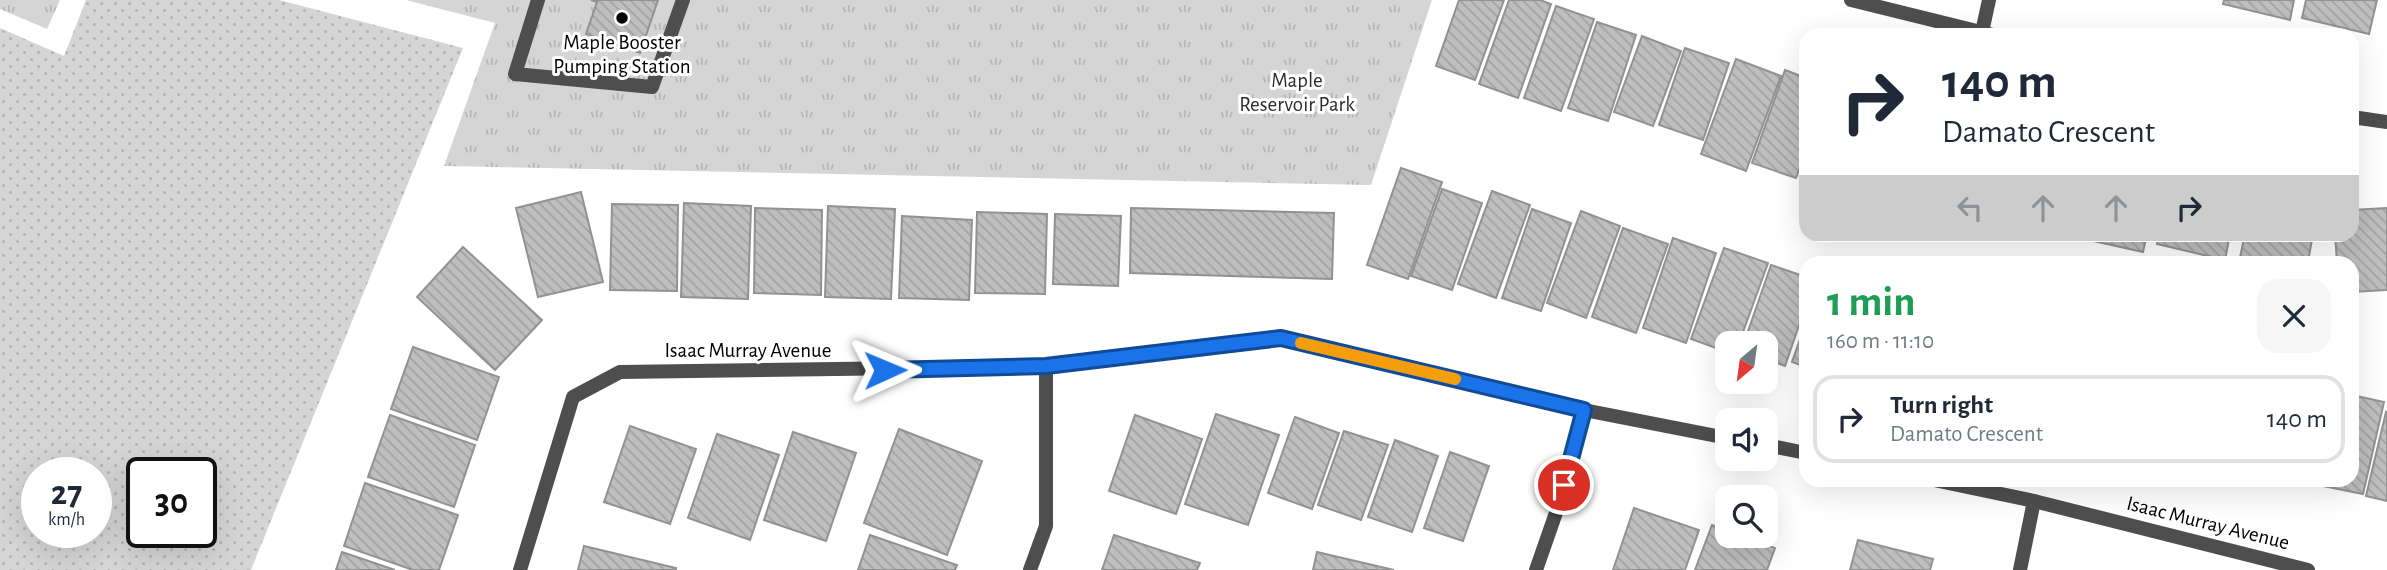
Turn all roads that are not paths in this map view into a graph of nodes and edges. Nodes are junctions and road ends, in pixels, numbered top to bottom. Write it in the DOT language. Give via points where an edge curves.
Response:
graph roads {
  1 [pos="538,0"];
  2 [pos="682,0"];
  3 [pos="1851,0"];
  4 [pos="1989,0"];
  5 [pos="1964,28"];
  6 [pos="1988,28"];
  7 [pos="2359,118"];
  8 [pos="2387,122"];
  9 [pos="1046,366"];
  10 [pos="1584,410"];
  11 [pos="1715,436"];
  12 [pos="1778,447"];
  13 [pos="1799,452"];
  14 [pos="1967,487"];
  15 [pos="2034,501"];
  16 [pos="520,570"];
  17 [pos="1030,570"];
  18 [pos="1536,570"];
  19 [pos="2020,570"];
  20 [pos="2308,570"];
  1 -- 2 [label="street" via="515,74 652,87"];
  3 -- 5 [label="street"];
  4 -- 6 [label="street"];
  7 -- 8 [label="street"];
  9 -- 10 [label="street, Isaac Murray Avenue" via="1281,338"];
  9 -- 16 [label="street, Isaac Murray Avenue" via="620,372 573,397"];
  9 -- 17 [label="street" via="1046,526"];
  10 -- 11 [label="street, Isaac Murray Avenue"];
  10 -- 18 [label="street"];
  12 -- 13 [label="street"];
  14 -- 15 [label="street, Isaac Murray Avenue"];
  15 -- 19 [label="street"];
  15 -- 20 [label="street, Isaac Murray Avenue"];
}
